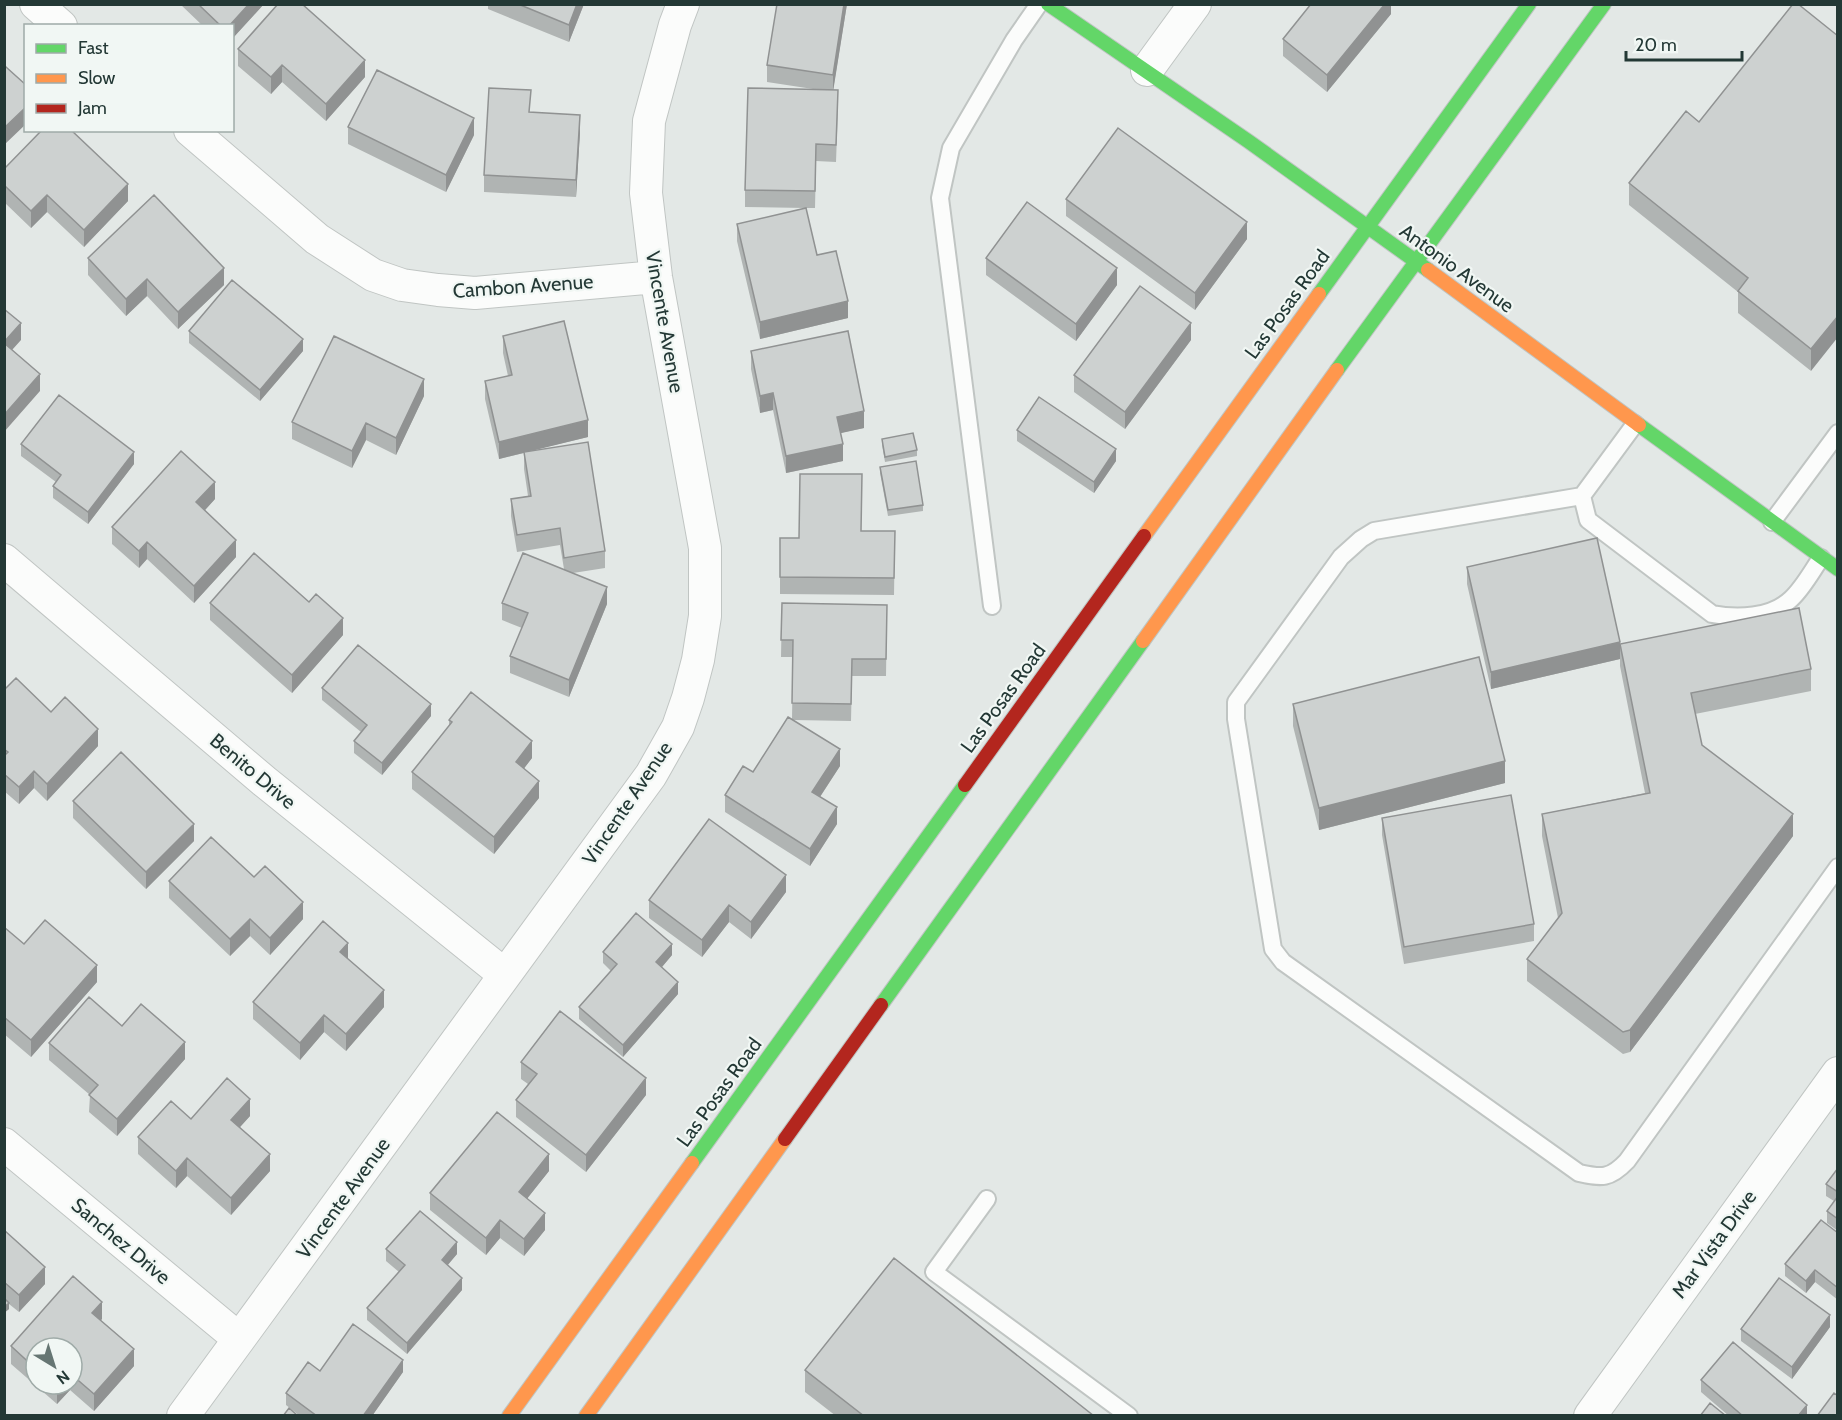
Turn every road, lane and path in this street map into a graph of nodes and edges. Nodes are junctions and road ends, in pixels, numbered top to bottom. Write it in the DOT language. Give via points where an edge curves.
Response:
graph roads {
  1 [pos="36,4"];
  2 [pos="683,4"];
  3 [pos="1039,4"];
  4 [pos="1048,4"];
  5 [pos="1195,4"];
  6 [pos="1529,4"];
  7 [pos="1604,4"];
  8 [pos="60,24"];
  9 [pos="1147,70"];
  10 [pos="192,132"];
  11 [pos="1368,226"];
  12 [pos="1416,261"];
  13 [pos="656,277"];
  14 [pos="1635,424"];
  15 [pos="1838,433"];
  16 [pos="1582,496"];
  17 [pos="1772,522"];
  18 [pos="1821,558"];
  19 [pos="4,560"];
  20 [pos="1838,569"];
  21 [pos="992,606"];
  22 [pos="1838,867"];
  23 [pos="505,975"];
  24 [pos="1838,1072"];
  25 [pos="4,1144"];
  26 [pos="987,1199"];
  27 [pos="238,1338"];
  28 [pos="511,1415"];
  29 [pos="183,1416"];
  30 [pos="586,1416"];
  31 [pos="1130,1416"];
  32 [pos="1590,1416"];
  1 -- 8 [label="street"];
  2 -- 13 [label="street, Vincente Avenue" via="649,121 646,193"];
  3 -- 21 [label="lane" via="951,148 940,198"];
  4 -- 9 [label="main road, Antonio Avenue"];
  5 -- 9 [label="street"];
  6 -- 11 [label="main road, Las Posas Road"];
  7 -- 12 [label="main road"];
  9 -- 11 [label="main road, Antonio Avenue"];
  10 -- 13 [label="street, Cambon Avenue" via="317,239 373,275 402,285 475,293"];
  11 -- 12 [label="main road, Antonio Avenue"];
  11 -- 28 [label="main road, Las Posas Road"];
  12 -- 14 [label="main road, Antonio Avenue"];
  12 -- 30 [label="main road"];
  13 -- 23 [label="street, Vincente Avenue" via="705,548 705,616 698,660 678,727 651,774"];
  14 -- 16 [label="lane"];
  14 -- 17 [label="main road, Antonio Avenue"];
  15 -- 17 [label="lane"];
  16 -- 18 [label="lane" via="1588,520 1712,614 1748,617 1771,611 1791,600"];
  16 -- 22 [label="lane" via="1367,535 1341,557 1236,702 1273,949 1283,962 1579,1173 1598,1177 1615,1173 1627,1161"];
  17 -- 18 [label="main road, Antonio Avenue"];
  18 -- 20 [label="main road, Antonio Avenue"];
  19 -- 23 [label="street, Benito Drive" via="264,781"];
  23 -- 27 [label="street, Vincente Avenue"];
  24 -- 32 [label="street, Mar Vista Drive"];
  25 -- 27 [label="street, Sanchez Drive"];
  26 -- 31 [label="lane" via="934,1272"];
  27 -- 29 [label="street, Vincente Avenue"];
}
